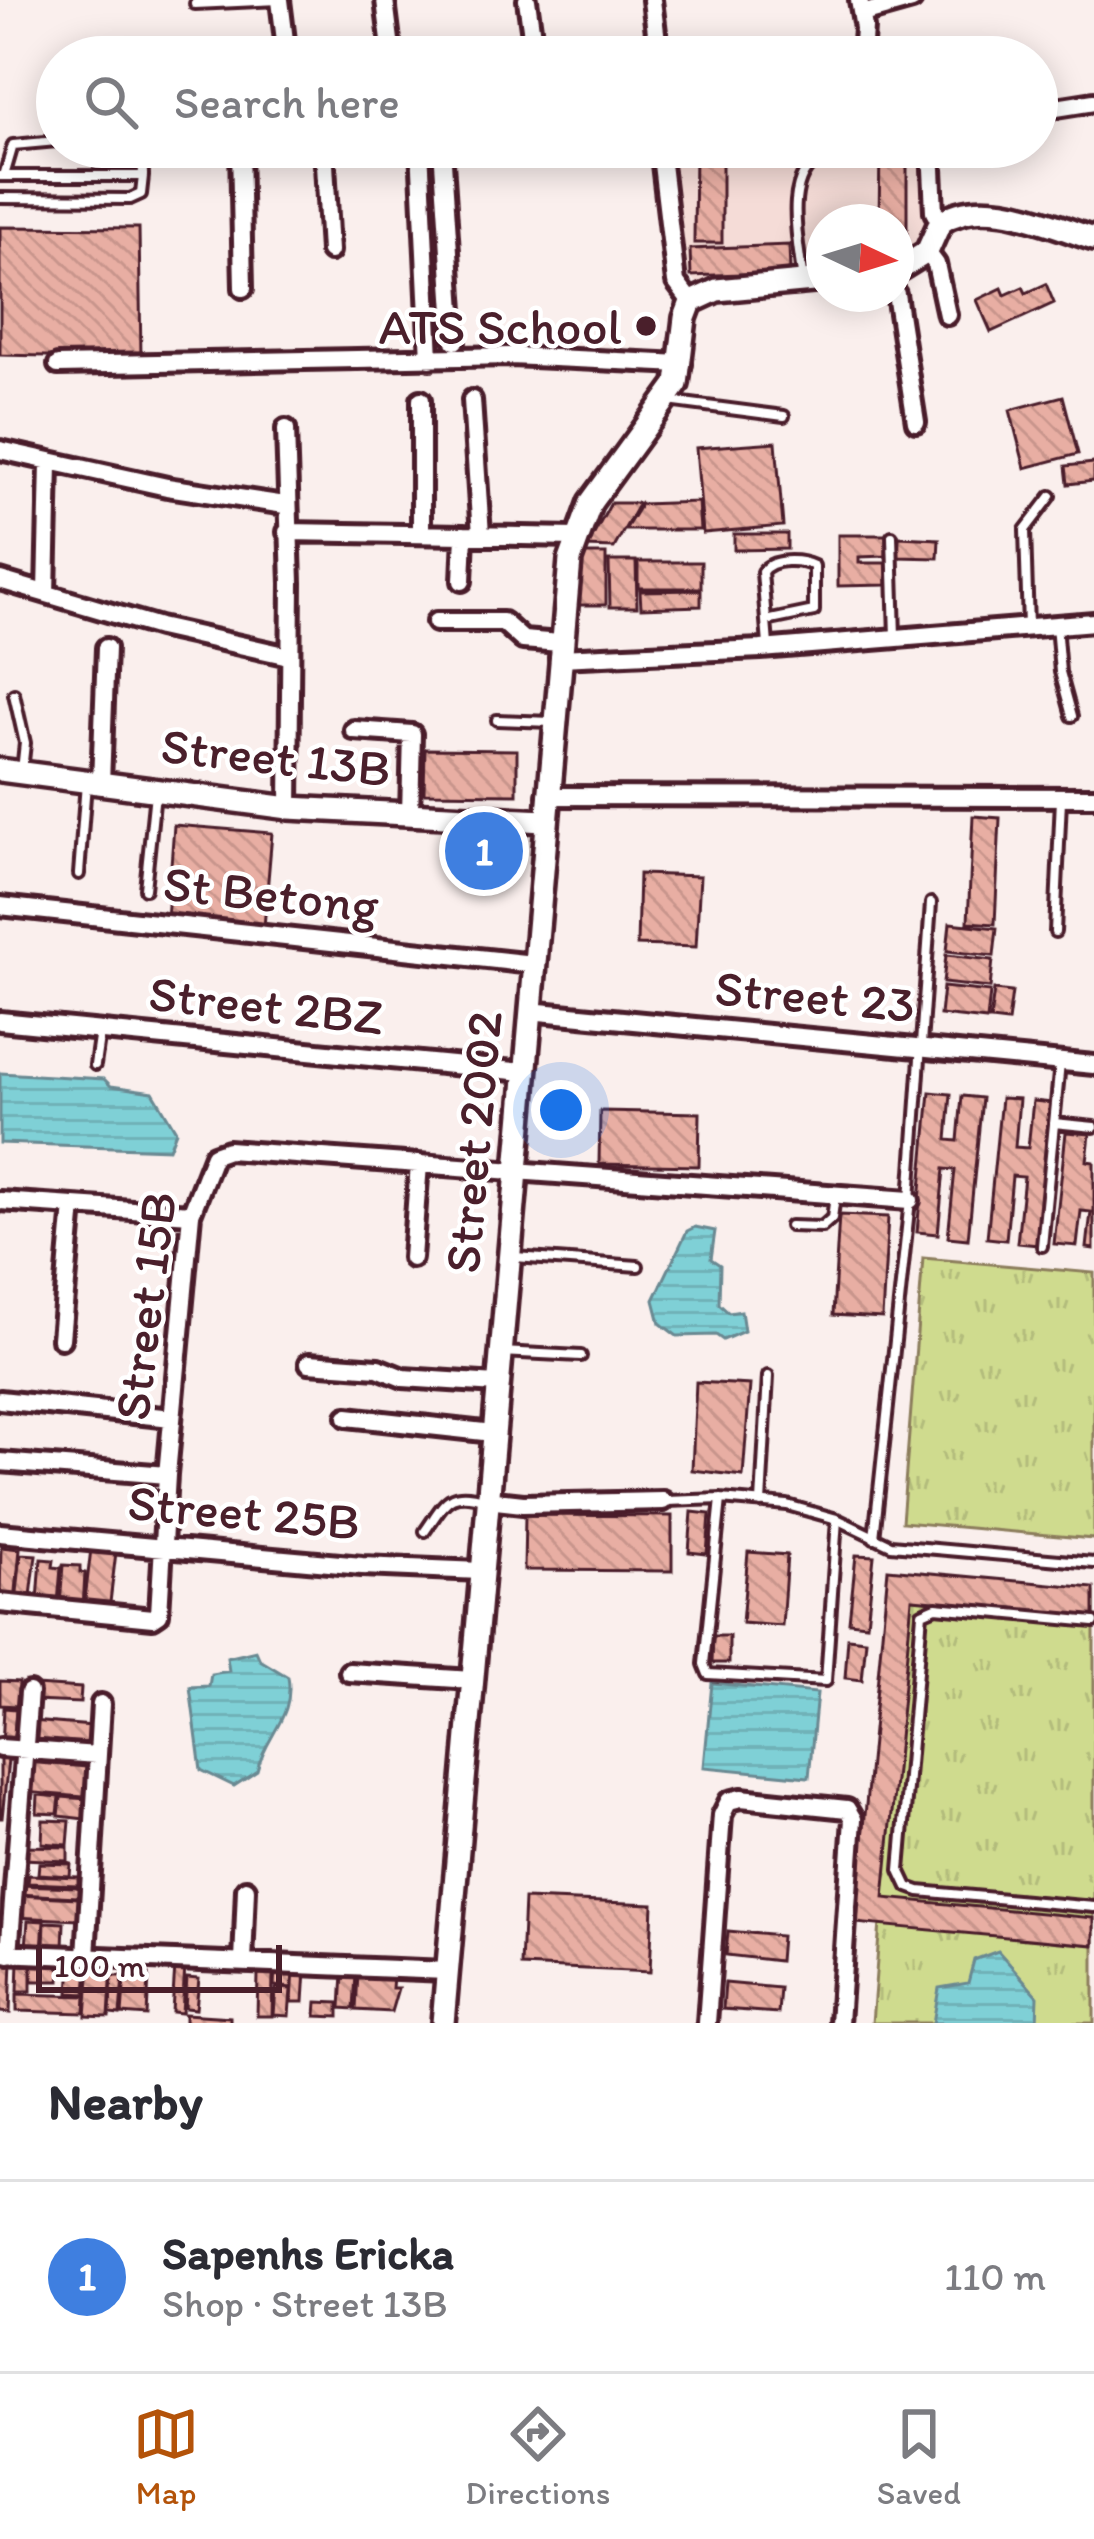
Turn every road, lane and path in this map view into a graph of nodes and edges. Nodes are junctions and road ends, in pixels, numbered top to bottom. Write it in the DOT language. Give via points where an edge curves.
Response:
graph roads {
  1 [pos="280,0"];
  2 [pos="386,0"];
  3 [pos="527,0"];
  4 [pos="652,0"];
  5 [pos="912,0"];
  6 [pos="195,4"];
  7 [pos="861,7"];
  8 [pos="284,36"];
  9 [pos="390,36"];
  10 [pos="532,36"];
  11 [pos="656,36"];
  12 [pos="1094,102"];
  13 [pos="1058,108"];
  14 [pos="36,143"];
  15 [pos="143,168"];
  16 [pos="240,168"];
  17 [pos="325,168"];
  18 [pos="421,168"];
  19 [pos="443,168"];
  20 [pos="662,168"];
  21 [pos="805,168"];
  22 [pos="932,168"];
  23 [pos="2,176"];
  24 [pos="143,176"];
  25 [pos="0,198"];
  26 [pos="940,223"];
  27 [pos="806,237"];
  28 [pos="1094,239"];
  29 [pos="330,251"];
  30 [pos="927,252"];
  31 [pos="914,260"];
  32 [pos="806,282"];
  33 [pos="243,288"];
  34 [pos="691,302"];
  35 [pos="899,312"];
  36 [pos="947,315"];
  37 [pos="455,340"];
  38 [pos="430,358"];
  39 [pos="682,364"];
  40 [pos="58,365"];
  41 [pos="421,400"];
  42 [pos="472,400"];
  43 [pos="668,401"];
  44 [pos="784,416"];
  45 [pos="916,422"];
  46 [pos="286,429"];
  47 [pos="0,450"];
  48 [pos="50,464"];
  49 [pos="1051,496"];
  50 [pos="285,505"];
  51 [pos="287,532"];
  52 [pos="421,533"];
  53 [pos="473,535"];
  54 [pos="892,536"];
  55 [pos="576,537"];
  56 [pos="0,580"];
  57 [pos="462,581"];
  58 [pos="46,593"];
  59 [pos="766,621"];
  60 [pos="436,622"];
  61 [pos="1094,622"];
  62 [pos="1056,625"];
  63 [pos="1028,627"];
  64 [pos="895,638"];
  65 [pos="106,648"];
  66 [pos="768,648"];
  67 [pos="559,651"];
  68 [pos="290,656"];
  69 [pos="14,694"];
  70 [pos="1072,716"];
  71 [pos="497,720"];
  72 [pos="553,722"];
  73 [pos="354,730"];
  74 [pos="11,771"];
  75 [pos="94,782"];
  76 [pos="155,791"];
  77 [pos="547,796"];
  78 [pos="1094,797"];
  79 [pos="1061,798"];
  80 [pos="290,808"];
  81 [pos="410,815"];
  82 [pos="545,821"];
  83 [pos="79,874"];
  84 [pos="145,889"];
  85 [pos="931,903"];
  86 [pos="0,906"];
  87 [pos="1054,932"];
  88 [pos="533,964"];
  89 [pos="529,1011"];
  90 [pos="0,1022"];
  91 [pos="100,1030"];
  92 [pos="920,1048"];
  93 [pos="1060,1062"];
  94 [pos="95,1065"];
  95 [pos="1094,1065"];
  96 [pos="524,1072"];
  97 [pos="1054,1123"];
  98 [pos="1094,1127"];
  99 [pos="419,1164"];
  100 [pos="515,1171"];
  101 [pos="835,1194"];
  102 [pos="910,1200"];
  103 [pos="0,1201"];
  104 [pos="73,1206"];
  105 [pos="191,1214"];
  106 [pos="790,1226"];
  107 [pos="1042,1246"];
  108 [pos="508,1257"];
  109 [pos="412,1258"];
  110 [pos="638,1266"];
  111 [pos="61,1339"];
  112 [pos="500,1352"];
  113 [pos="581,1356"];
  114 [pos="309,1363"];
  115 [pos="768,1376"];
  116 [pos="497,1384"];
  117 [pos="0,1400"];
  118 [pos="172,1418"];
  119 [pos="346,1418"];
  120 [pos="493,1433"];
  121 [pos="0,1462"];
  122 [pos="167,1475"];
  123 [pos="721,1499"];
  124 [pos="487,1500"];
  125 [pos="663,1501"];
  126 [pos="761,1503"];
  127 [pos="837,1519"];
  128 [pos="424,1532"];
  129 [pos="0,1533"];
  130 [pos="874,1538"];
  131 [pos="163,1546"];
  132 [pos="1094,1563"];
  133 [pos="481,1571"];
  134 [pos="0,1603"];
  135 [pos="1094,1622"];
  136 [pos="349,1672"];
  137 [pos="472,1679"];
  138 [pos="29,1692"];
  139 [pos="101,1704"];
  140 [pos="0,1748"];
  141 [pos="25,1749"];
  142 [pos="97,1755"];
  143 [pos="246,1889"];
  144 [pos="1094,1907"];
  145 [pos="4,1953"];
  146 [pos="86,1957"];
  147 [pos="243,1961"];
  148 [pos="447,1972"];
  149 [pos="443,2023"];
  150 [pos="707,2023"];
  151 [pos="839,2023"];
  1 -- 6 [label="lane"];
  1 -- 8 [label="street"];
  2 -- 9 [label="street"];
  3 -- 10 [label="street"];
  4 -- 11 [label="street"];
  5 -- 7 [label="street"];
  12 -- 13 [label="street"];
  14 -- 23 [label="lane" via="13,145"];
  15 -- 24 [label="lane"];
  16 -- 33 [label="street"];
  17 -- 29 [label="street"];
  18 -- 38 [label="street"];
  19 -- 37 [label="street"];
  20 -- 34 [label="street, Street 2002" via="676,282"];
  21 -- 27 [label="lane" via="796,183"];
  22 -- 26 [label="street"];
  23 -- 24 [label="lane"];
  24 -- 25 [label="lane" via="141,194 130,199"];
  26 -- 28 [label="street" via="985,210"];
  26 -- 30 [label="street"];
  30 -- 31 [label="street"];
  30 -- 36 [label="street"];
  32 -- 34 [label="street" via="716,290"];
  34 -- 39 [label="street, Street 2002"];
  35 -- 45 [label="street"];
  38 -- 39 [label="street"];
  38 -- 40 [label="street"];
  39 -- 43 [label="street, Street 2002"];
  41 -- 52 [label="street"];
  42 -- 53 [label="street"];
  43 -- 44 [label="lane"];
  43 -- 55 [label="street, Street 2002" via="623,454"];
  46 -- 50 [label="street"];
  47 -- 48 [label="street"];
  48 -- 50 [label="street"];
  48 -- 58 [label="street"];
  49 -- 63 [label="lane" via="1024,530"];
  50 -- 51 [label="street"];
  51 -- 52 [label="street"];
  51 -- 68 [label="street"];
  52 -- 53 [label="street"];
  53 -- 55 [label="street"];
  53 -- 57 [label="street"];
  54 -- 64 [label="lane"];
  55 -- 67 [label="street, Street 2002"];
  56 -- 58 [label="street"];
  58 -- 68 [label="street"];
  59 -- 59 [label="lane" via="766,566 814,566 814,611"];
  59 -- 66 [label="lane"];
  60 -- 67 [label="street" via="503,622 523,640"];
  61 -- 62 [label="street"];
  62 -- 63 [label="street"];
  62 -- 70 [label="lane"];
  63 -- 64 [label="street"];
  64 -- 66 [label="street"];
  65 -- 75 [label="street"];
  66 -- 67 [label="street"];
  67 -- 72 [label="street, Street 2002"];
  68 -- 80 [label="street"];
  69 -- 74 [label="lane" via="25,743"];
  71 -- 72 [label="lane"];
  72 -- 77 [label="street, Street 2002"];
  73 -- 81 [label="street" via="412,734"];
  74 -- 75 [label="street, Street 13B"];
  75 -- 76 [label="street, Street 13B"];
  75 -- 83 [label="lane"];
  76 -- 80 [label="street, Street 13B"];
  76 -- 84 [label="lane"];
  77 -- 79 [label="street"];
  77 -- 82 [label="street, Street 2002"];
  78 -- 79 [label="street"];
  79 -- 87 [label="lane"];
  80 -- 81 [label="street, Street 13B"];
  81 -- 82 [label="street, Street 13B"];
  82 -- 88 [label="street, Street 2002"];
  85 -- 92 [label="lane"];
  86 -- 88 [label="street, St Betong"];
  88 -- 89 [label="street, Street 2002"];
  89 -- 92 [label="street, Street 23"];
  89 -- 96 [label="street, Street 2002"];
  90 -- 91 [label="street, Street 2BZ"];
  91 -- 94 [label="lane"];
  91 -- 96 [label="street, Street 2BZ"];
  92 -- 93 [label="street, Street 23"];
  92 -- 102 [label="lane"];
  93 -- 95 [label="street, Street 23"];
  93 -- 97 [label="lane"];
  96 -- 100 [label="street, Street 2002"];
  97 -- 98 [label="lane"];
  97 -- 107 [label="lane"];
  99 -- 100 [label="street"];
  99 -- 105 [label="street, Street 15B" via="228,1150 214,1155"];
  99 -- 109 [label="street"];
  100 -- 101 [label="street"];
  100 -- 108 [label="street, Street 2002"];
  101 -- 102 [label="street"];
  101 -- 106 [label="lane" via="832,1218 822,1227"];
  102 -- 130 [label="lane"];
  103 -- 104 [label="street"];
  104 -- 105 [label="street"];
  104 -- 111 [label="street"];
  105 -- 118 [label="street, Street 15B"];
  108 -- 110 [label="lane"];
  108 -- 112 [label="street, Street 2002"];
  112 -- 113 [label="lane"];
  112 -- 116 [label="street, Street 2002"];
  114 -- 116 [label="street"];
  115 -- 126 [label="lane"];
  116 -- 120 [label="street, Street 2002"];
  117 -- 118 [label="street"];
  118 -- 122 [label="street, Street 15B"];
  119 -- 120 [label="street"];
  120 -- 124 [label="street, Street 2002"];
  121 -- 122 [label="street"];
  122 -- 131 [label="street, Street 15B"];
  123 -- 125 [label="lane"];
  123 -- 126 [label="lane"];
  123 -- 127 [label="lane" via="708,1675 826,1681"];
  124 -- 125 [label="street"];
  124 -- 128 [label="lane" via="453,1495"];
  124 -- 133 [label="street, Street 2002"];
  126 -- 127 [label="lane"];
  127 -- 130 [label="lane"];
  129 -- 131 [label="street, Street 25B"];
  130 -- 132 [label="lane"];
  131 -- 133 [label="street, Street 25B"];
  131 -- 134 [label="street, Street 15B" via="153,1618"];
  133 -- 137 [label="street, Street 2002"];
  135 -- 144 [label="lane" via="937,1606 922,1613 900,1870 919,1891"];
  136 -- 137 [label="street"];
  137 -- 148 [label="street, Street 2002"];
  138 -- 141 [label="street"];
  139 -- 142 [label="street"];
  140 -- 141 [label="street"];
  141 -- 142 [label="street"];
  141 -- 145 [label="street"];
  142 -- 146 [label="street"];
  143 -- 147 [label="street"];
  145 -- 146 [label="street"];
  146 -- 147 [label="street"];
  147 -- 148 [label="street"];
  148 -- 149 [label="street, Street 2002"];
  150 -- 151 [label="street" via="722,1815 741,1798 848,1808 853,1819"];
}
